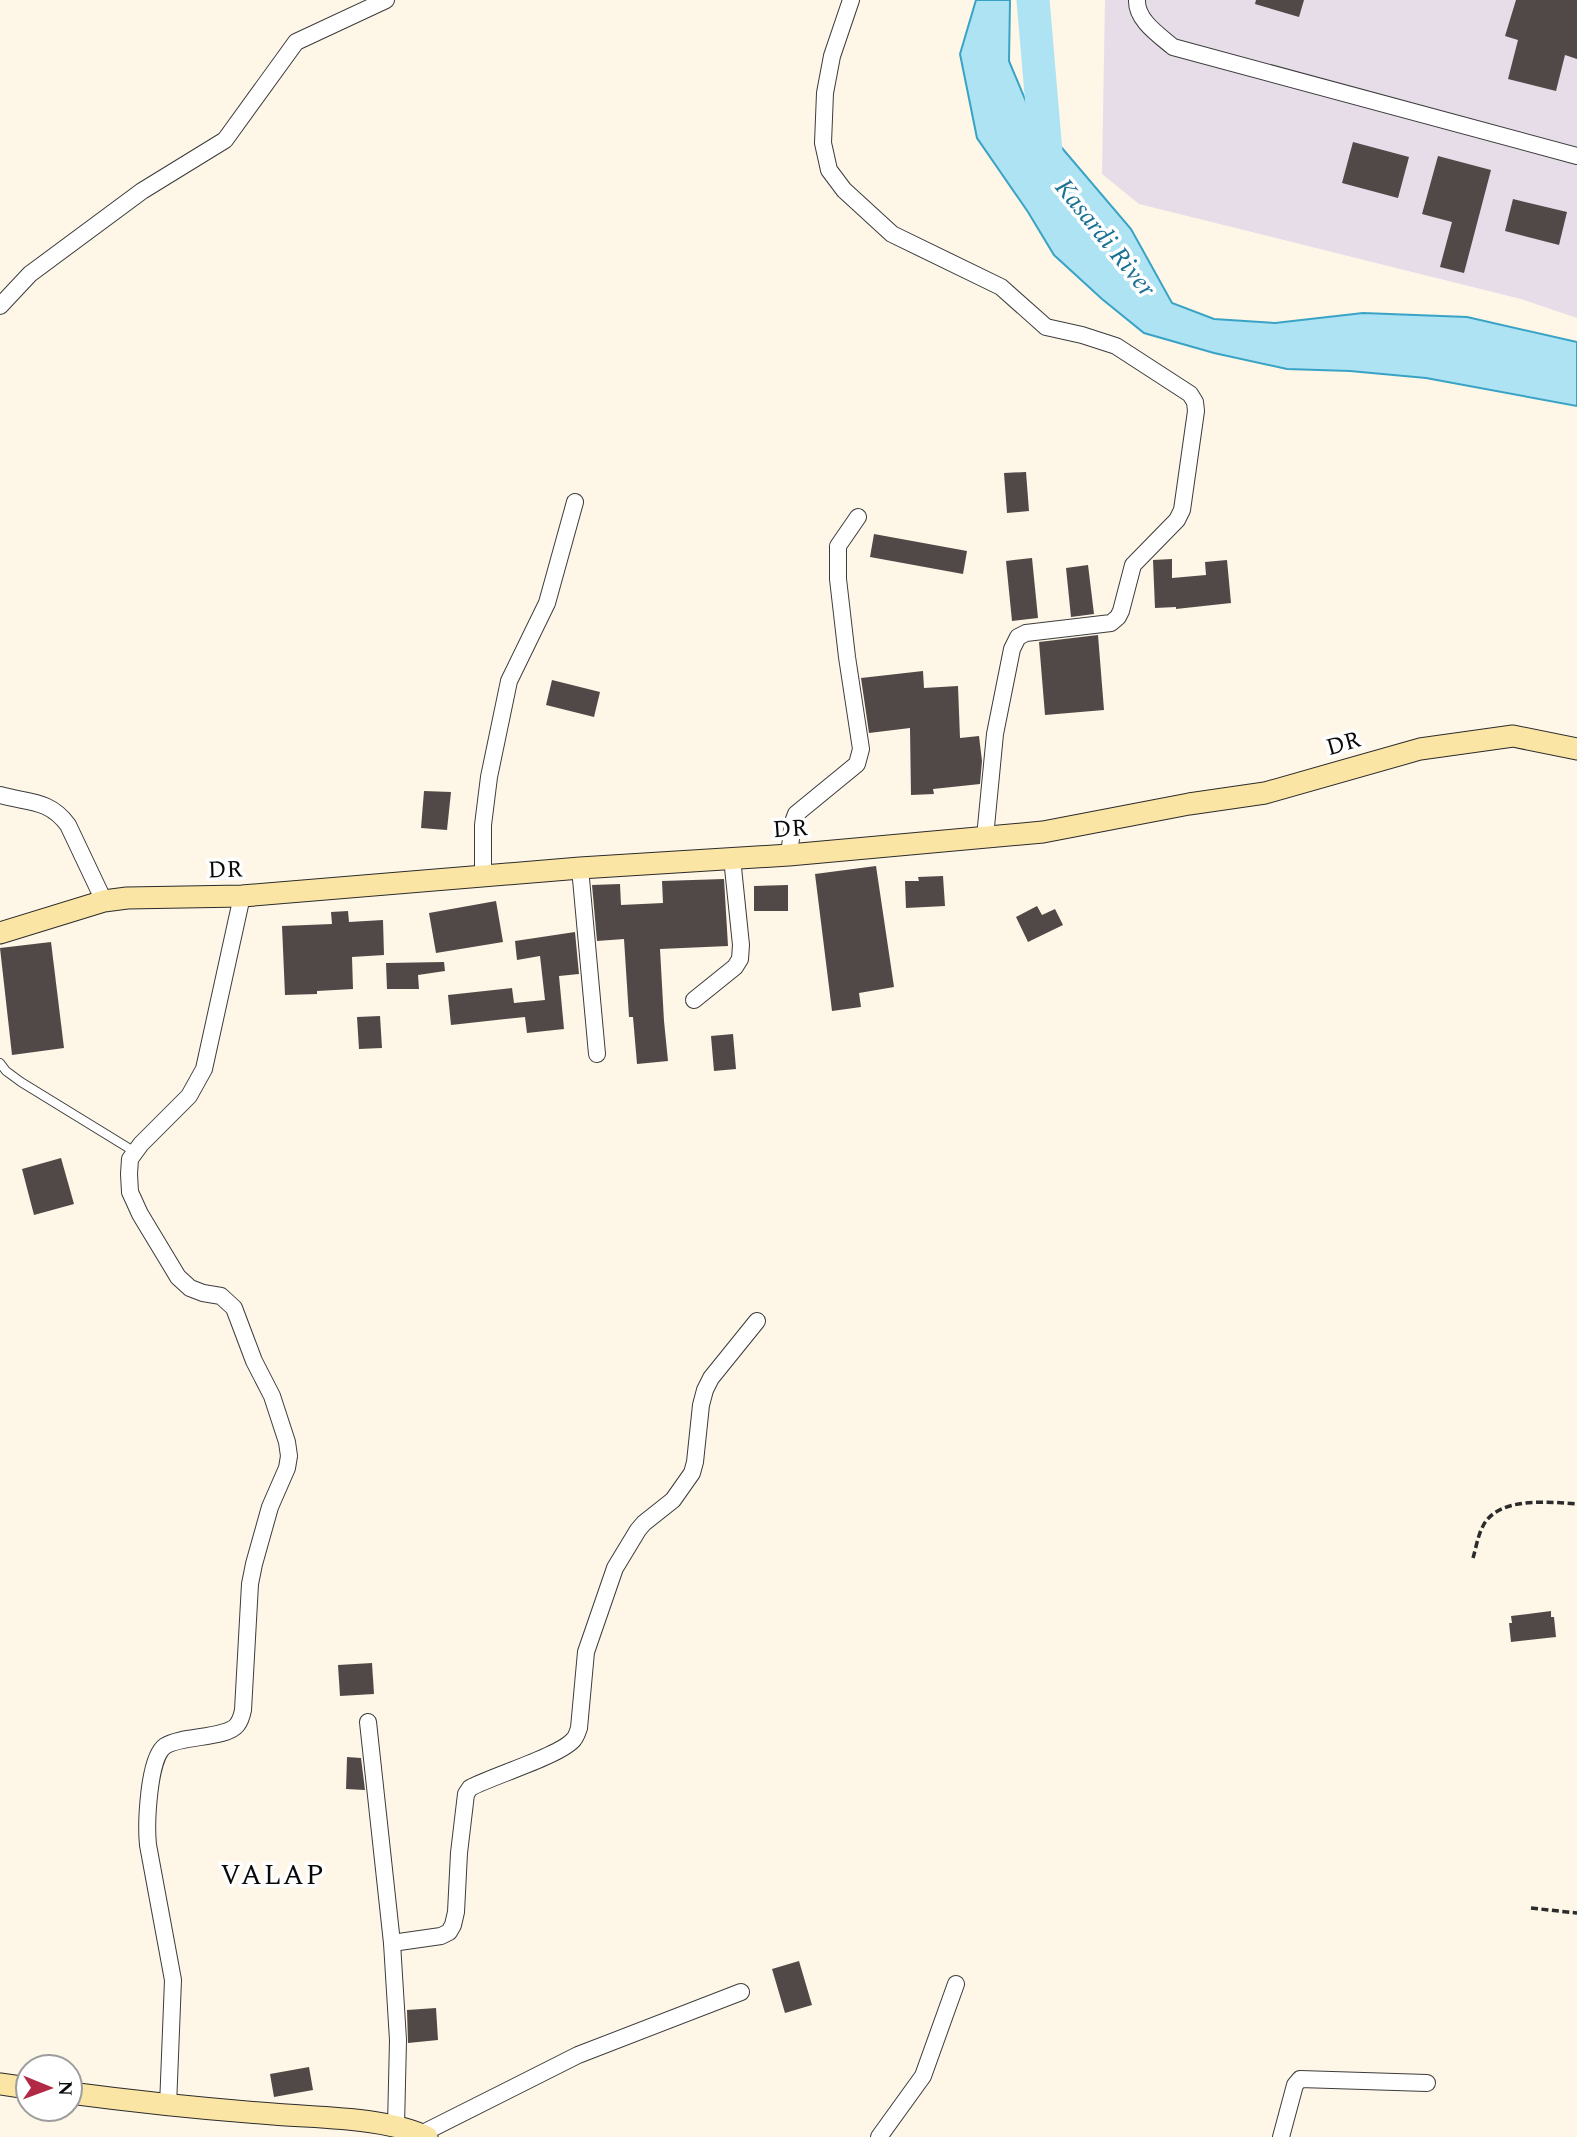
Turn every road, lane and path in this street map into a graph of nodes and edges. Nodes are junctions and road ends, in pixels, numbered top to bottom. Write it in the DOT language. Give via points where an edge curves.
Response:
graph roads {
  1 [pos="386,0"];
  2 [pos="851,0"];
  3 [pos="1137,0"];
  4 [pos="1577,156"];
  5 [pos="0,306"];
  6 [pos="575,502"];
  7 [pos="858,517"];
  8 [pos="1577,749"];
  9 [pos="0,795"];
  10 [pos="985,837"];
  11 [pos="789,855"];
  12 [pos="732,858"];
  13 [pos="580,867"];
  14 [pos="483,875"];
  15 [pos="242,895"];
  16 [pos="104,901"];
  17 [pos="0,933"];
  18 [pos="694,1000"];
  19 [pos="597,1054"];
  20 [pos="0,1063"];
  21 [pos="135,1152"];
  22 [pos="757,1321"];
  23 [pos="1577,1504"];
  24 [pos="1473,1558"];
  25 [pos="368,1722"];
  26 [pos="1531,1908"];
  27 [pos="1577,1913"];
  28 [pos="392,1943"];
  29 [pos="956,1984"];
  30 [pos="741,1992"];
  31 [pos="1427,2082"];
  32 [pos="84,2095"];
  33 [pos="168,2106"];
  34 [pos="396,2126"];
  35 [pos="424,2136"];
  36 [pos="879,2137"];
  37 [pos="1280,2137"];
  1 -- 5 [label="street" via="296,42 225,140 142,191 30,274"];
  2 -- 10 [label="street" via="832,56 824,105 823,142 829,170 844,190 892,234 1002,287 1046,327 1116,346 1190,394 1195,402 1181,510 1133,565 1118,617 1111,623 1026,633 1012,649 996,734"];
  3 -- 4 [label="street" via="1149,27 1173,47"];
  6 -- 14 [label="street" via="547,603 509,681 489,777"];
  7 -- 11 [label="street" via="838,546 838,579 861,749 857,764 796,814"];
  8 -- 10 [label="street, DR" via="1513,736 1420,749 1265,793 1043,832"];
  9 -- 16 [label="street" via="48,805 60,814"];
  10 -- 11 [label="street, DR"];
  11 -- 12 [label="street, DR"];
  12 -- 13 [label="street, DR"];
  12 -- 18 [label="street" via="740,959"];
  13 -- 14 [label="street, DR"];
  13 -- 19 [label="street"];
  14 -- 15 [label="street, DR"];
  15 -- 16 [label="street, DR"];
  15 -- 21 [label="street" via="204,1069 189,1096"];
  16 -- 17 [label="street, DR"];
  20 -- 21 [label="lane" via="21,1082"];
  21 -- 33 [label="street" via="130,1159 130,1192 140,1214 183,1282 221,1296 234,1308 276,1406 289,1455 250,1584 240,1720 236,1728 163,1747 156,1758 146,1808 148,1845 173,1980"];
  22 -- 28 [label="street" via="705,1390 692,1473 673,1500 644,1522 615,1568 586,1652 575,1738 470,1788 459,1853 456,1912 449,1933"];
  23 -- 24 [label="path" via="1542,1501 1496,1511 1484,1524"];
  25 -- 28 [label="street"];
  26 -- 27 [label="path"];
  28 -- 34 [label="street" via="398,2040"];
  29 -- 36 [label="street" via="923,2076"];
  30 -- 35 [label="street" via="578,2055"];
  31 -- 37 [label="street" via="1300,2079"];
  32 -- 33 [label="street"];
  33 -- 34 [label="street"];
  34 -- 35 [label="street"];
}
